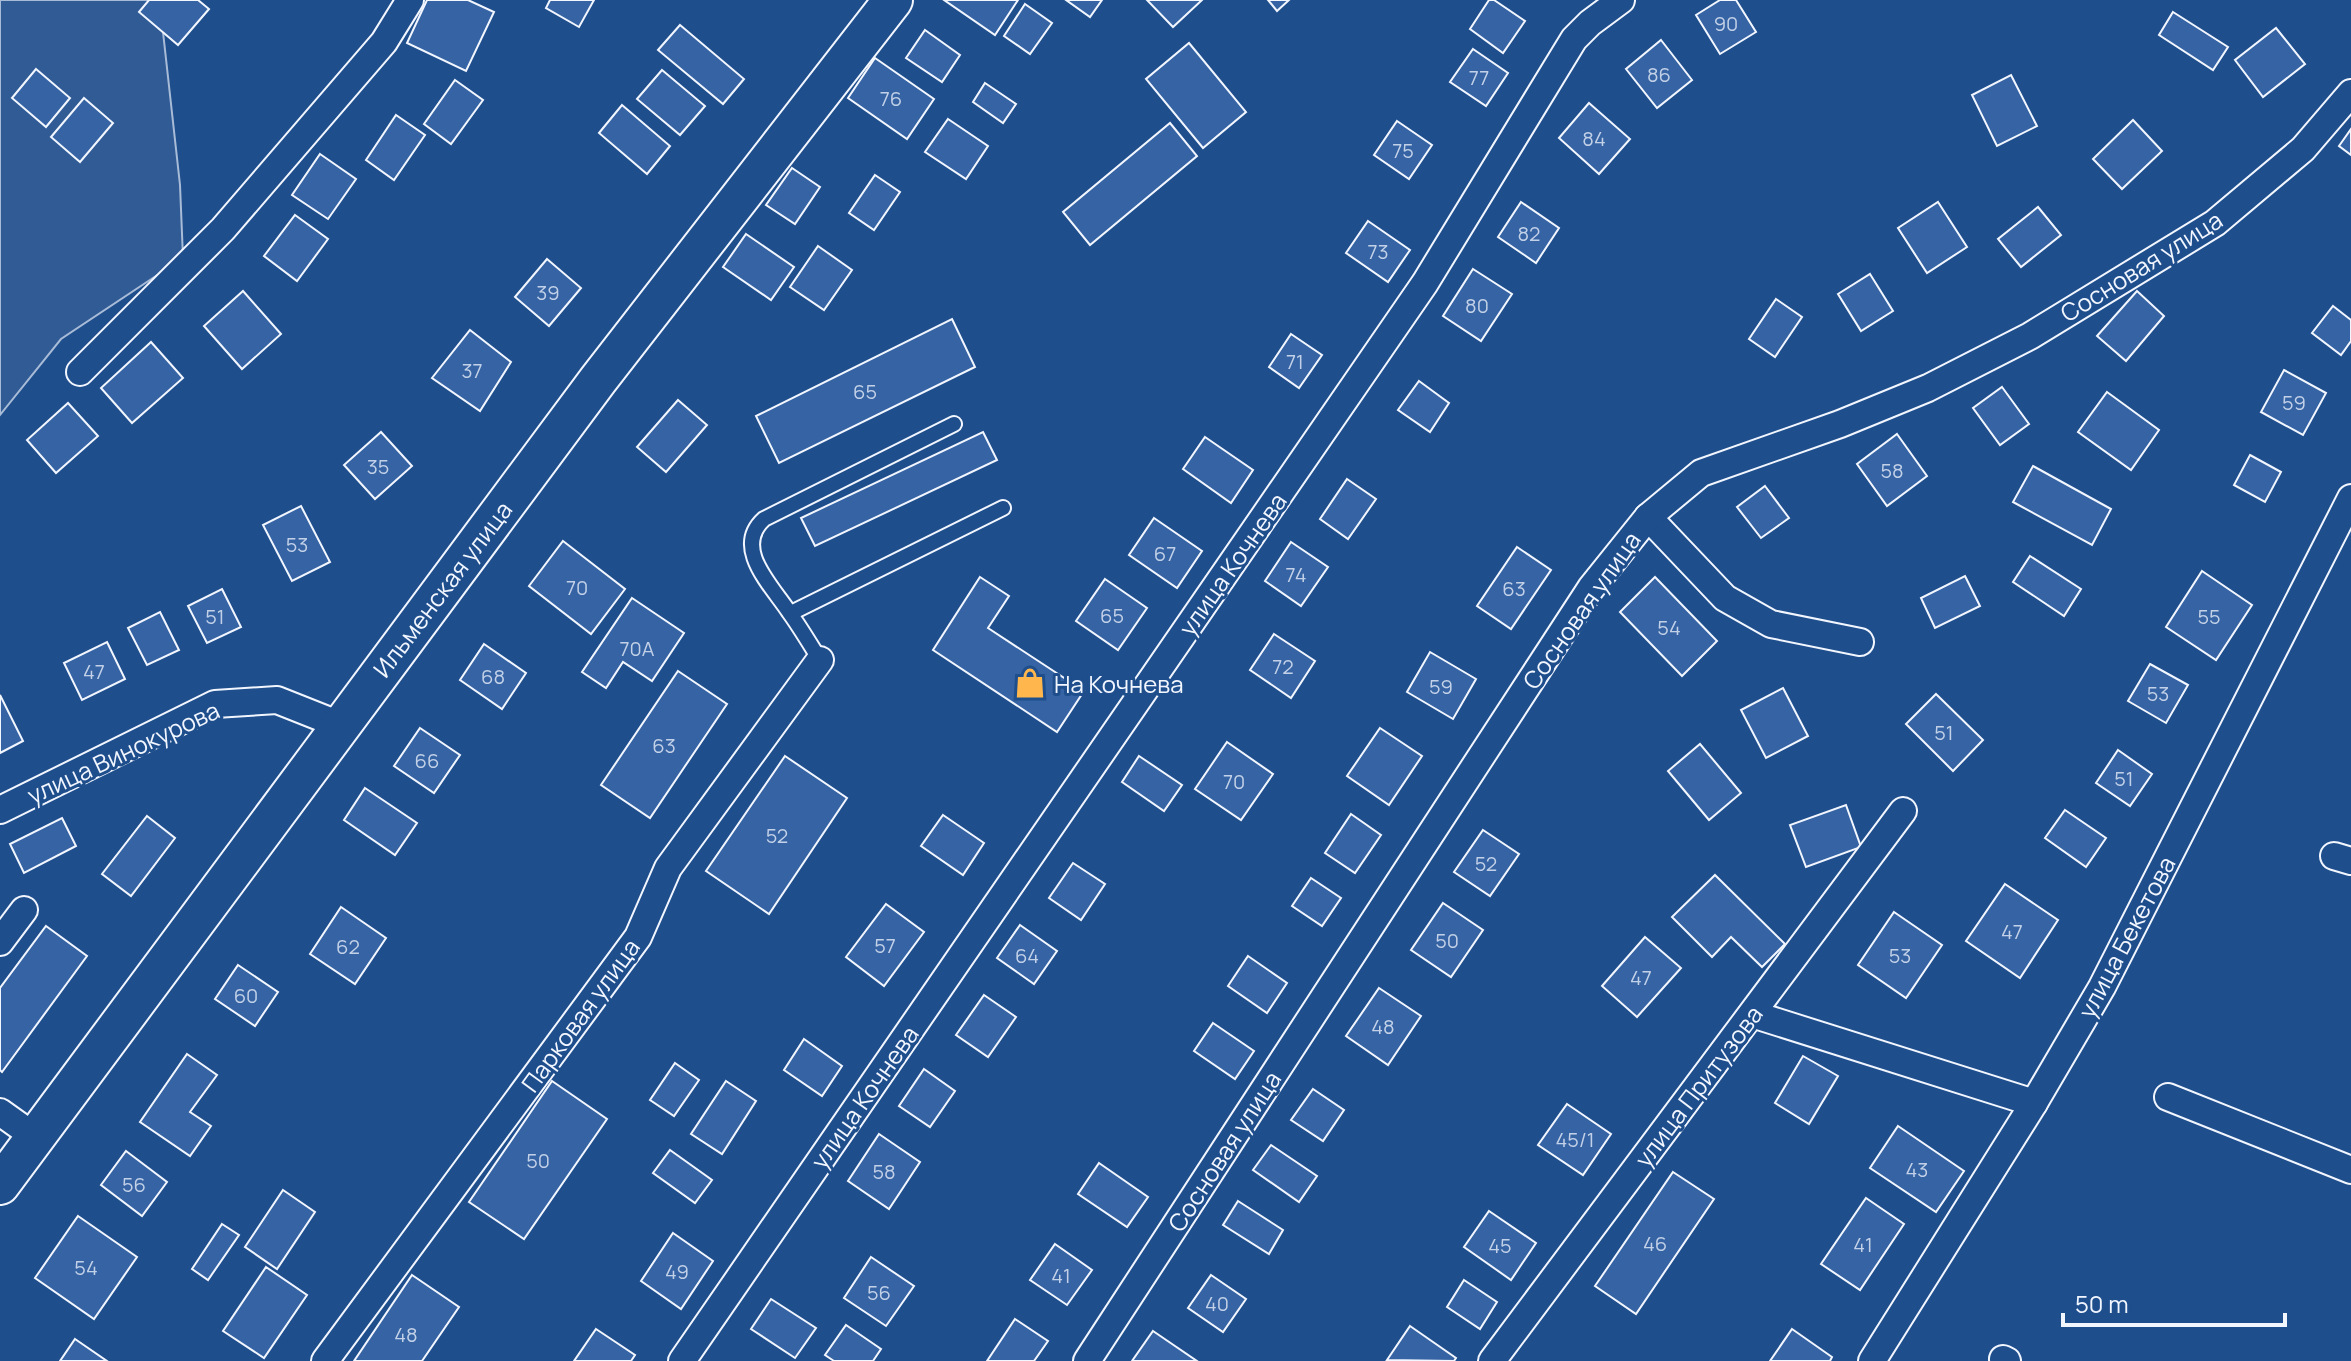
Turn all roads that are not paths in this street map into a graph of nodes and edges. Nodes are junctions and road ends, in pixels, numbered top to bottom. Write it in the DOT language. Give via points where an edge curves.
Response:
graph roads {
  1 [pos="410,0"];
  2 [pos="893,0"];
  3 [pos="1618,2"];
  4 [pos="2351,93"];
  5 [pos="80,372"];
  6 [pos="954,424"];
  7 [pos="2351,498"];
  8 [pos="1003,508"];
  9 [pos="1648,517"];
  10 [pos="791,613"];
  11 [pos="1860,642"];
  12 [pos="820,660"];
  13 [pos="340,725"];
  14 [pos="0,810"];
  15 [pos="1903,811"];
  16 [pos="24,910"];
  17 [pos="0,942"];
  18 [pos="1752,1014"];
  19 [pos="2168,1097"];
  20 [pos="2034,1103"];
  21 [pos="0,1112"];
  22 [pos="35,1137"];
  23 [pos="2351,1170"];
  24 [pos="0,1185"];
  25 [pos="325,1361"];
  26 [pos="682,1361"];
  27 [pos="1087,1361"];
  28 [pos="1492,1361"];
  29 [pos="1872,1361"];
  1 -- 5 [label="street" via="384,42 223,229"];
  2 -- 13 [label="main road, Ильменская улица" via="598,380"];
  3 -- 26 [label="street, улица Кочнева" via="1574,39 1425,283"];
  4 -- 9 [label="street, Сосновая улица" via="2303,149 2215,223 2030,336 1928,388 1701,473"];
  6 -- 10 [label="lane" via="755,527 751,545 756,565"];
  7 -- 20 [label="street, улица Бекетова" via="2102,987"];
  8 -- 10 [label="lane"];
  9 -- 11 [label="street" via="1725,598 1771,624"];
  9 -- 27 [label="street, Сосновая улица" via="1591,588"];
  10 -- 12 [label="lane"];
  12 -- 25 [label="street, Парковая улица" via="668,868 638,937"];
  13 -- 14 [label="street, улица Винокурова" via="277,700 215,704"];
  13 -- 22 [label="main road, Ильменская улица"];
  15 -- 18 [label="street, улица Притузова"];
  16 -- 17 [label="street"];
  18 -- 20 [label="street"];
  18 -- 28 [label="street, улица Притузова"];
  19 -- 23 [label="street"];
  20 -- 29 [label="street, улица Бекетова"];
  21 -- 22 [label="street"];
  22 -- 24 [label="main road, Ильменская улица"];
}
